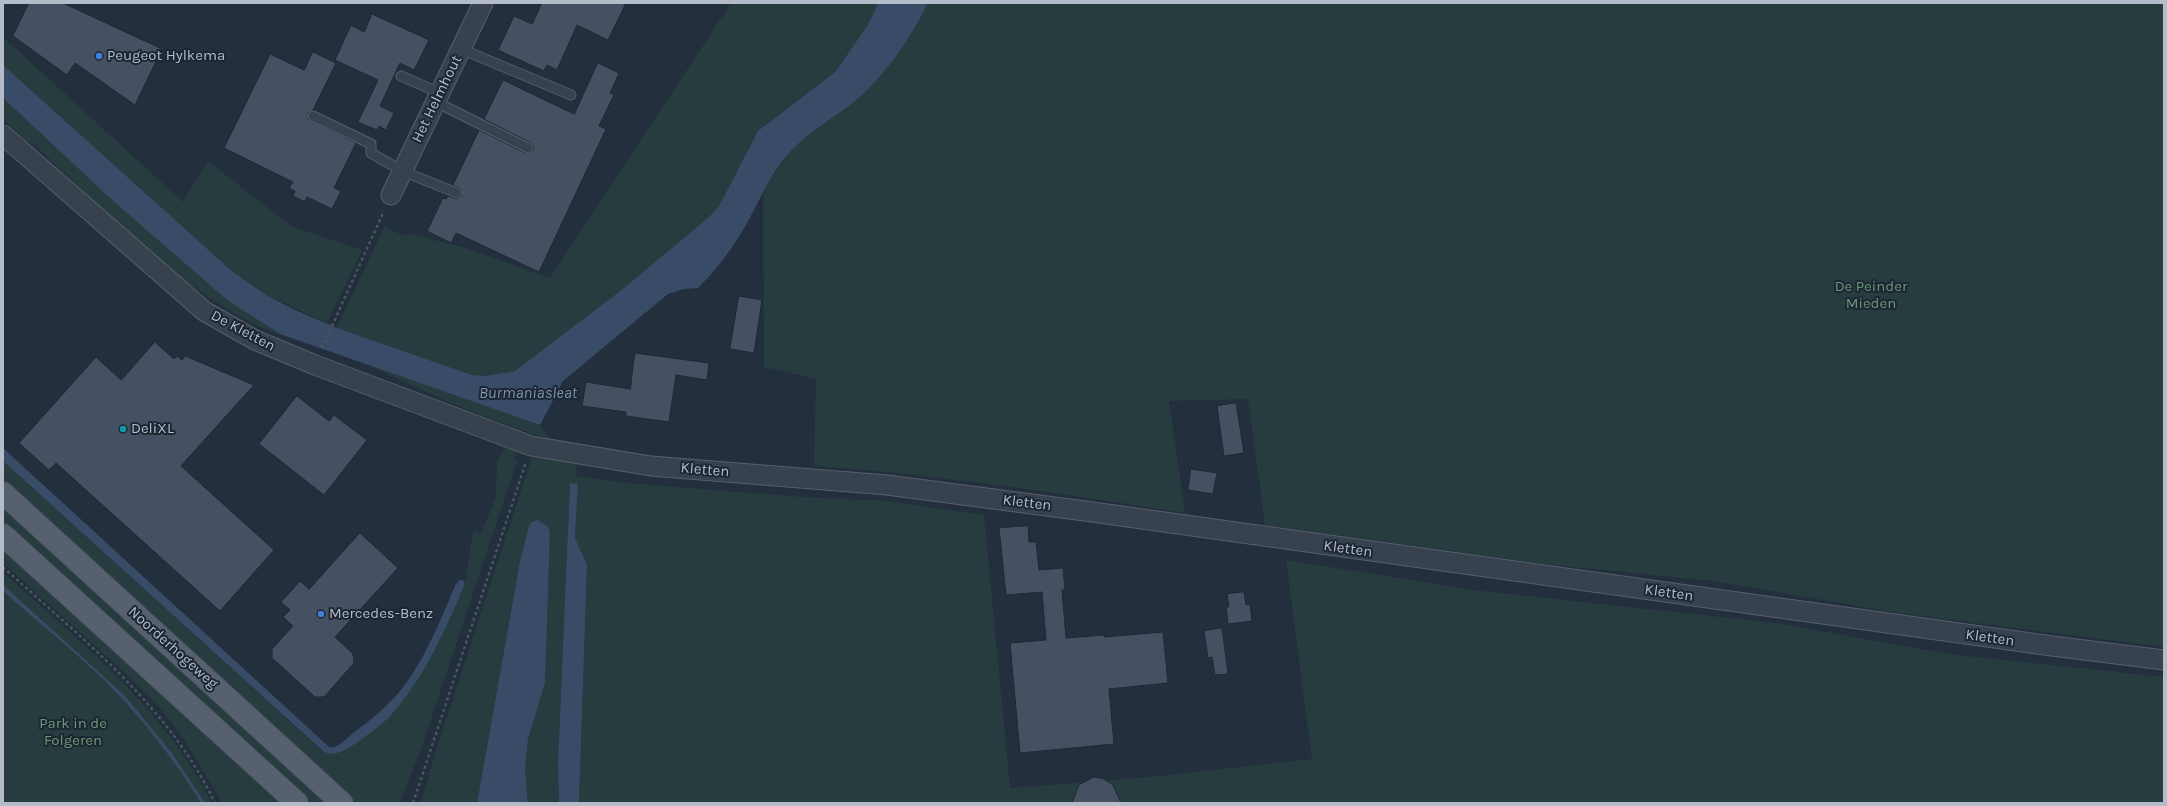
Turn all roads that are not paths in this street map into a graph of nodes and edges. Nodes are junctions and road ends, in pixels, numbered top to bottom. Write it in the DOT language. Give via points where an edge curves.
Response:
graph roads {
  1 [pos="483,3"];
  2 [pos="461,49"];
  3 [pos="401,76"];
  4 [pos="572,95"];
  5 [pos="438,98"];
  6 [pos="313,116"];
  7 [pos="3,135"];
  8 [pos="528,148"];
  9 [pos="402,171"];
  10 [pos="457,194"];
  11 [pos="391,195"];
  12 [pos="531,446"];
  13 [pos="3,493"];
  14 [pos="3,534"];
  15 [pos="2164,660"];
  16 [pos="297,803"];
  17 [pos="342,803"];
  1 -- 2 [label="street, Het Helmhout"];
  2 -- 4 [label="lane"];
  2 -- 5 [label="street, Het Helmhout"];
  3 -- 5 [label="lane"];
  5 -- 8 [label="lane"];
  5 -- 9 [label="street, Het Helmhout"];
  6 -- 9 [label="lane" via="371,144 370,153"];
  7 -- 12 [label="street, De Kletten" via="204,311 255,340 315,365"];
  9 -- 10 [label="lane"];
  9 -- 11 [label="street, Het Helmhout"];
  12 -- 15 [label="street, Kletten" via="651,466 887,485"];
  13 -- 17 [label="main road, Noorderhogeweg"];
  14 -- 16 [label="main road, Noorderhogeweg"];
}
